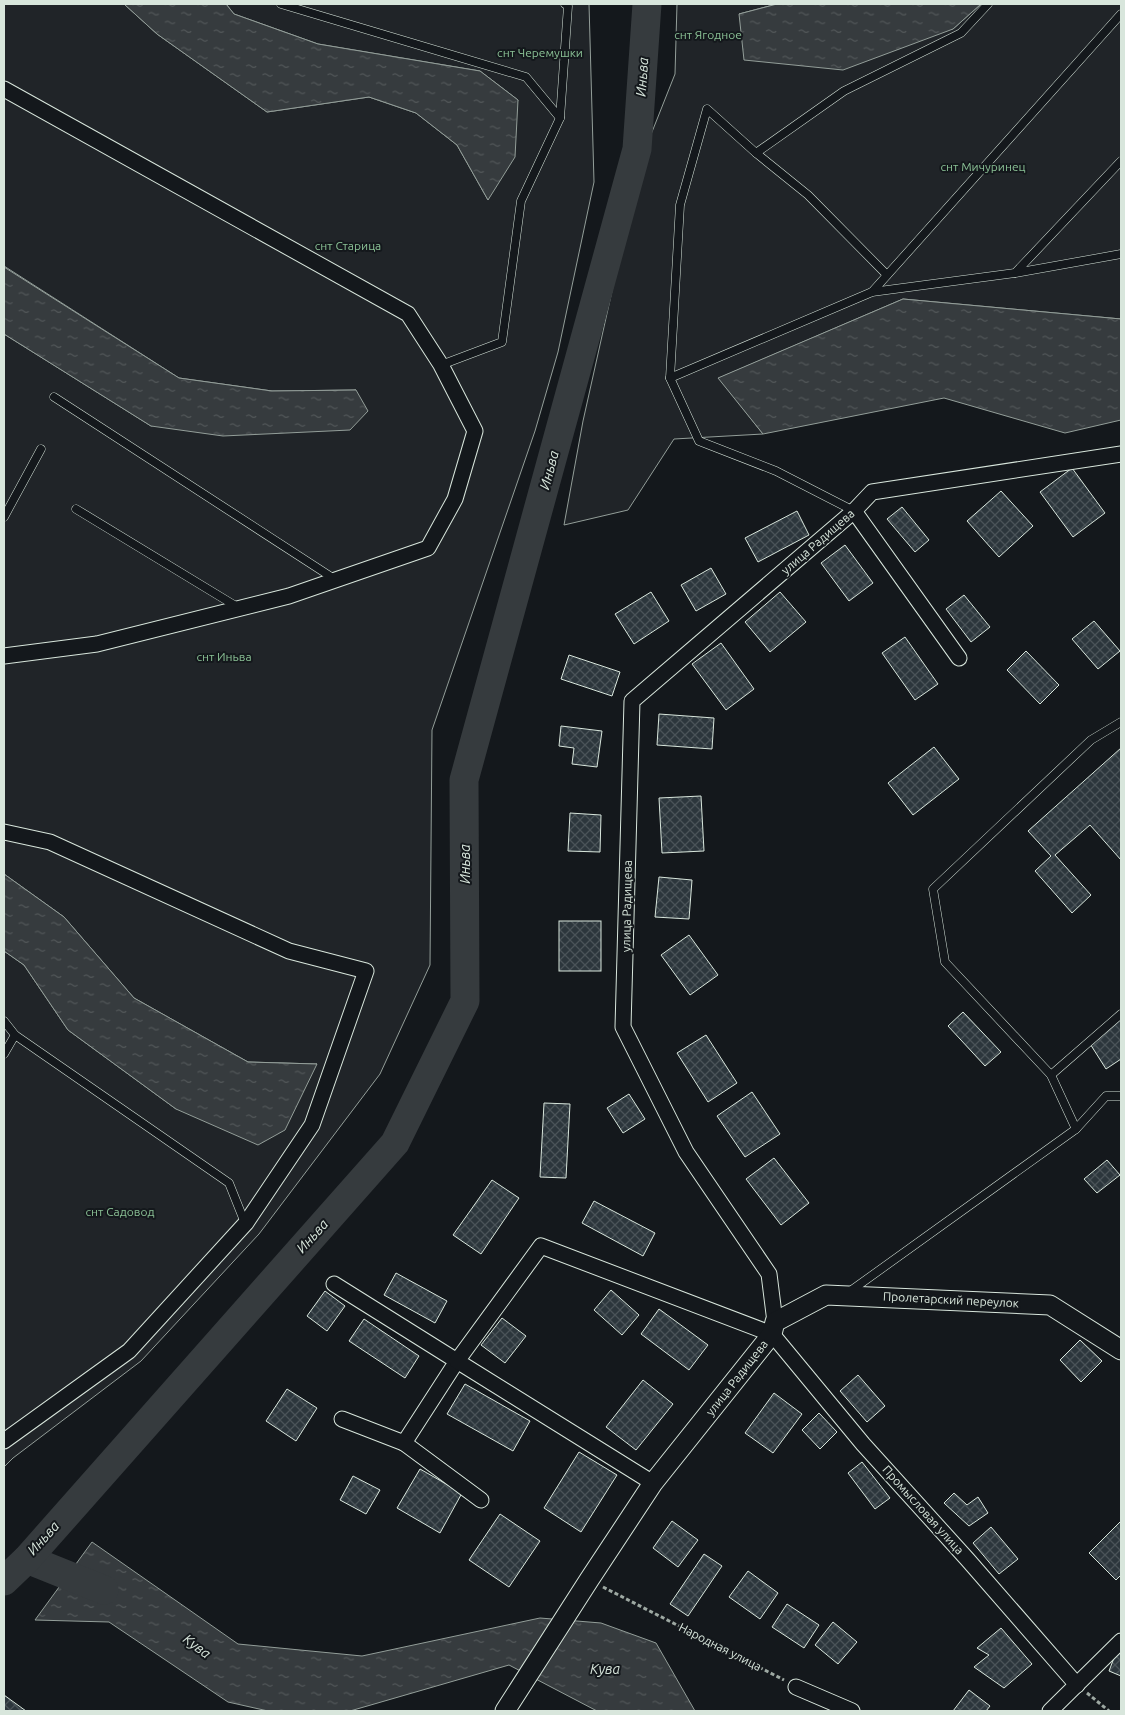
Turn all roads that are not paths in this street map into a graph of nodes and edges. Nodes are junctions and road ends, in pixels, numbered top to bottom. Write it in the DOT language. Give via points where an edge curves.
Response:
graph roads {
  1 [pos="281,4"];
  2 [pos="565,4"];
  3 [pos="988,4"];
  4 [pos="1121,14"];
  5 [pos="4,89"];
  6 [pos="560,118"];
  7 [pos="756,153"];
  8 [pos="1121,161"];
  9 [pos="1121,254"];
  10 [pos="1015,273"];
  11 [pos="887,275"];
  12 [pos="872,292"];
  13 [pos="441,364"];
  14 [pos="670,378"];
  15 [pos="54,397"];
  16 [pos="42,449"];
  17 [pos="1121,454"];
  18 [pos="76,509"];
  19 [pos="854,511"];
  20 [pos="4,517"];
  21 [pos="336,580"];
  22 [pos="240,608"];
  23 [pos="4,656"];
  24 [pos="959,658"];
  25 [pos="1121,722"];
  26 [pos="4,832"];
  27 [pos="1121,1014"];
  28 [pos="4,1021"];
  29 [pos="15,1035"];
  30 [pos="4,1054"];
  31 [pos="1050,1075"];
  32 [pos="1121,1096"];
  33 [pos="1076,1129"];
  34 [pos="246,1223"];
  35 [pos="334,1284"];
  36 [pos="844,1296"];
  37 [pos="773,1328"];
  38 [pos="1121,1350"];
  39 [pos="457,1361"];
  40 [pos="342,1419"];
  41 [pos="4,1441"];
  42 [pos="404,1443"];
  43 [pos="653,1483"];
  44 [pos="481,1500"];
  45 [pos="1121,1640"];
  46 [pos="1077,1685"];
  47 [pos="796,1687"];
  48 [pos="508,1707"];
  49 [pos="852,1711"];
  50 [pos="1050,1711"];
  1 -- 6 [label="lane" via="526,77"];
  2 -- 6 [label="lane" via="568,6"];
  3 -- 7 [label="lane" via="960,33 844,90"];
  4 -- 11 [label="lane"];
  5 -- 13 [label="street" via="408,314"];
  6 -- 13 [label="lane" via="522,201 502,342"];
  7 -- 11 [label="lane" via="808,195"];
  7 -- 14 [label="lane" via="707,109 680,205"];
  8 -- 10 [label="lane"];
  9 -- 10 [label="lane"];
  10 -- 12 [label="lane"];
  11 -- 12 [label="lane"];
  12 -- 14 [label="lane"];
  13 -- 21 [label="street" via="475,431 455,499 428,548"];
  14 -- 19 [label="lane" via="699,441 776,471"];
  15 -- 21 [label="lane"];
  16 -- 20 [label="lane"];
  17 -- 19 [label="street, улица Радищева" via="872,492"];
  18 -- 22 [label="lane"];
  19 -- 24 [label="street"];
  19 -- 37 [label="street, улица Радищева" via="632,701 623,1027 686,1152 769,1274"];
  21 -- 22 [label="street"];
  22 -- 23 [label="street" via="97,644"];
  25 -- 31 [label="lane" via="1091,740 933,889 945,962"];
  26 -- 34 [label="street" via="50,842 289,951 366,971 312,1125"];
  27 -- 31 [label="lane"];
  28 -- 29 [label="lane"];
  29 -- 30 [label="lane"];
  29 -- 34 [label="lane" via="229,1183"];
  31 -- 33 [label="lane"];
  32 -- 33 [label="lane" via="1106,1096"];
  33 -- 36 [label="lane"];
  34 -- 41 [label="street" via="129,1351"];
  35 -- 39 [label="street"];
  36 -- 37 [label="street, Пролетарский переулок" via="826,1295"];
  36 -- 38 [label="street, Пролетарский переулок" via="1050,1305"];
  37 -- 39 [label="street" via="541,1246"];
  37 -- 43 [label="street, улица Радищева"];
  37 -- 46 [label="street, Промысловая улица" via="863,1444"];
  39 -- 42 [label="street"];
  39 -- 43 [label="street"];
  40 -- 42 [label="street"];
  42 -- 44 [label="street"];
  43 -- 48 [label="street, улица Радищева"];
  45 -- 46 [label="street"];
  46 -- 50 [label="street"];
  47 -- 49 [label="street"];
}
